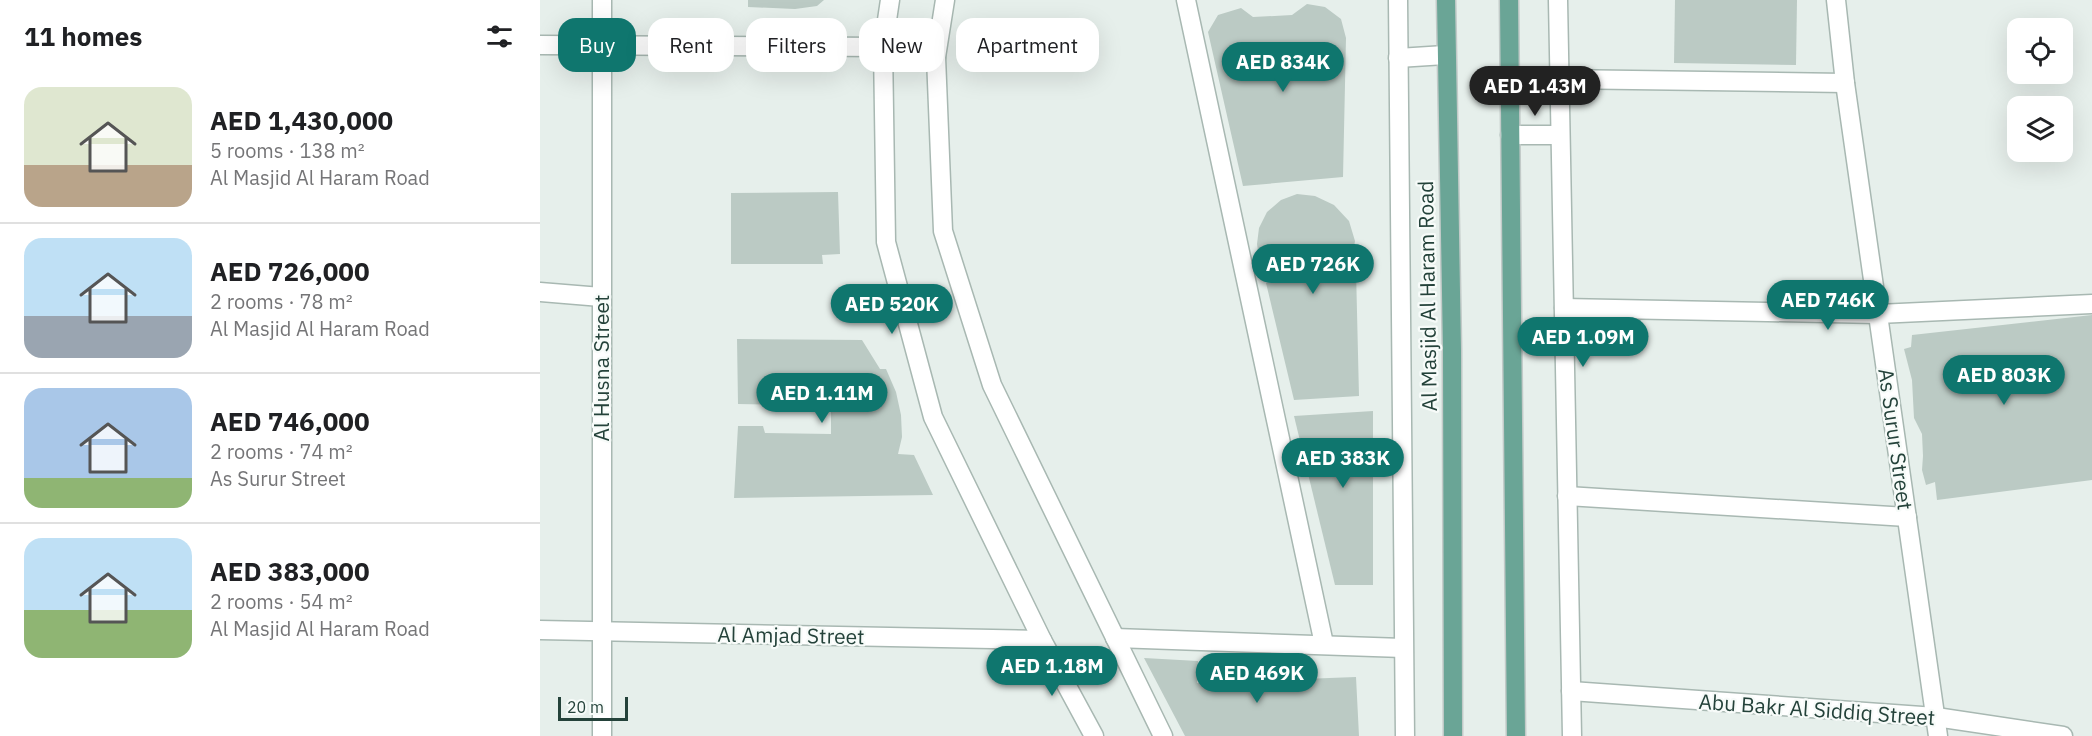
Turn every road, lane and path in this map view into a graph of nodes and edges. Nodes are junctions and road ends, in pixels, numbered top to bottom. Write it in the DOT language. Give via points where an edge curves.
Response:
graph roads {
  1 [pos="602,0"];
  2 [pos="890,0"];
  3 [pos="945,0"];
  4 [pos="1186,0"];
  5 [pos="1398,0"];
  6 [pos="1446,0"];
  7 [pos="1509,0"];
  8 [pos="1558,0"];
  9 [pos="1836,0"];
  10 [pos="602,18"];
  11 [pos="887,18"];
  12 [pos="942,18"];
  13 [pos="540,45"];
  14 [pos="558,45"];
  15 [pos="636,46"];
  16 [pos="859,46"];
  17 [pos="1445,55"];
  18 [pos="1398,58"];
  19 [pos="601,72"];
  20 [pos="883,72"];
  21 [pos="937,72"];
  22 [pos="1559,79"];
  23 [pos="1845,83"];
  24 [pos="1510,135"];
  25 [pos="1560,135"];
  26 [pos="540,292"];
  27 [pos="601,297"];
  28 [pos="2092,304"];
  29 [pos="1564,308"];
  30 [pos="1878,314"];
  31 [pos="1567,496"];
  32 [pos="1907,517"];
  33 [pos="540,630"];
  34 [pos="602,631"];
  35 [pos="1115,638"];
  36 [pos="1042,640"];
  37 [pos="1324,644"];
  38 [pos="1403,648"];
  39 [pos="1571,691"];
  40 [pos="1936,717"];
  41 [pos="602,736"];
  42 [pos="1094,736"];
  43 [pos="1163,736"];
  44 [pos="1405,736"];
  45 [pos="1453,736"];
  46 [pos="1516,736"];
  47 [pos="1572,736"];
  48 [pos="1938,736"];
  49 [pos="2063,736"];
  1 -- 10 [label="street, Al Husna Street"];
  2 -- 11 [label="street"];
  3 -- 12 [label="street"];
  4 -- 37 [label="street"];
  5 -- 18 [label="street"];
  6 -- 17 [label="main road, Al Masjid Al Haram Road"];
  7 -- 24 [label="main road"];
  8 -- 22 [label="street"];
  9 -- 23 [label="street, As Surur Street"];
  13 -- 14 [label="street"];
  15 -- 16 [label="street"];
  17 -- 18 [label="street"];
  17 -- 45 [label="main road, Al Masjid Al Haram Road" via="1452,351"];
  18 -- 38 [label="street"];
  19 -- 27 [label="street, Al Husna Street"];
  20 -- 36 [label="street" via="886,242 933,417"];
  21 -- 35 [label="street" via="943,231 992,385"];
  22 -- 23 [label="street"];
  22 -- 25 [label="street"];
  23 -- 30 [label="street, As Surur Street"];
  24 -- 25 [label="street"];
  24 -- 46 [label="main road"];
  25 -- 29 [label="street"];
  26 -- 27 [label="street"];
  27 -- 34 [label="street, Al Husna Street"];
  28 -- 30 [label="street"];
  29 -- 30 [label="street"];
  29 -- 31 [label="street"];
  30 -- 32 [label="street, As Surur Street"];
  31 -- 32 [label="street"];
  31 -- 39 [label="street"];
  32 -- 40 [label="street, As Surur Street"];
  33 -- 34 [label="street, Al Amjad Street"];
  34 -- 36 [label="street, Al Amjad Street"];
  34 -- 41 [label="street, Al Husna Street"];
  35 -- 37 [label="street"];
  35 -- 43 [label="street"];
  36 -- 42 [label="street"];
  37 -- 38 [label="street"];
  38 -- 44 [label="street"];
  39 -- 40 [label="street, Abu Bakr Al Siddiq Street"];
  39 -- 47 [label="street"];
  40 -- 48 [label="street, As Surur Street"];
  40 -- 49 [label="street, Abu Bakr Al Siddiq Street"];
}
